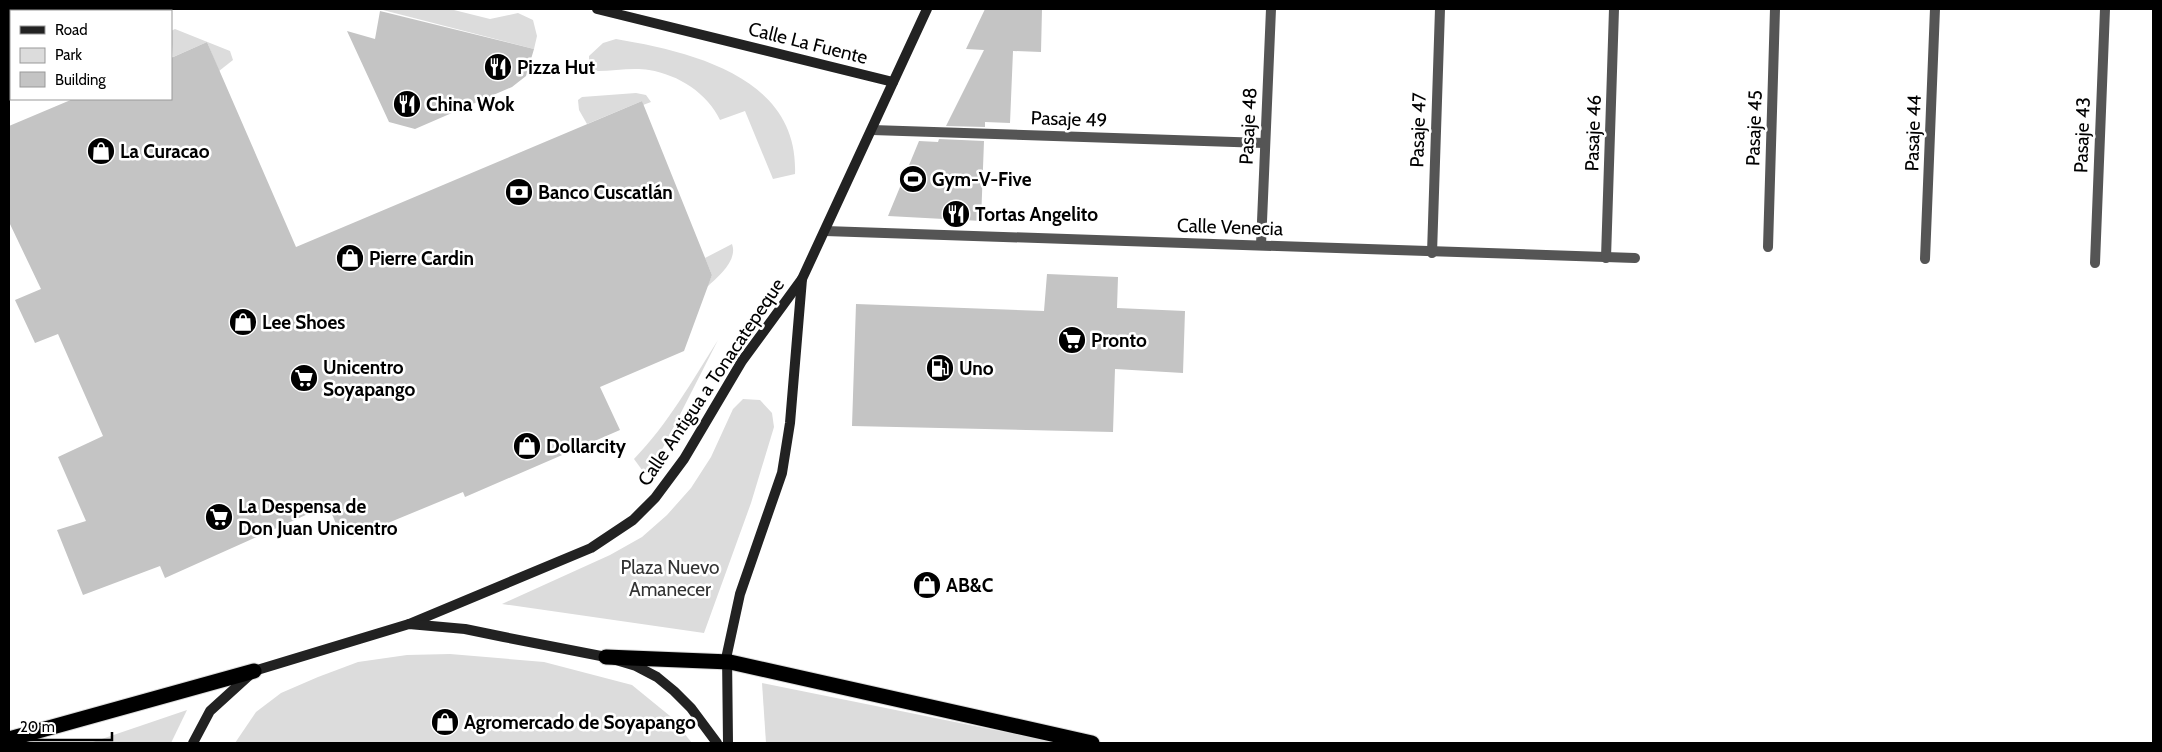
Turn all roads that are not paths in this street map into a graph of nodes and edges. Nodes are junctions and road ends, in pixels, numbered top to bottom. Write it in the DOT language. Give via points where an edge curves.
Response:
graph roads {
  1 [pos="597,9"];
  2 [pos="927,9"];
  3 [pos="1271,9"];
  4 [pos="1440,9"];
  5 [pos="1614,9"];
  6 [pos="1775,9"];
  7 [pos="1935,9"];
  8 [pos="2105,9"];
  9 [pos="893,82"];
  10 [pos="872,130"];
  11 [pos="1264,143"];
  12 [pos="824,232"];
  13 [pos="1261,245"];
  14 [pos="1768,248"];
  15 [pos="1432,253"];
  16 [pos="1606,258"];
  17 [pos="1635,258"];
  18 [pos="1925,259"];
  19 [pos="2095,263"];
  20 [pos="802,279"];
  21 [pos="409,624"];
  22 [pos="606,657"];
  23 [pos="727,662"];
  24 [pos="254,671"];
  25 [pos="9,739"];
  26 [pos="193,743"];
  27 [pos="717,743"];
  28 [pos="728,743"];
  29 [pos="1092,743"];
  1 -- 9 [label="main road, Calle La Fuente"];
  2 -- 9 [label="main road, Calle Antigua a Tonacatepeque"];
  3 -- 11 [label="street, Pasaje 48"];
  4 -- 15 [label="street, Pasaje 47"];
  5 -- 16 [label="street, Pasaje 46"];
  6 -- 14 [label="street, Pasaje 45"];
  7 -- 18 [label="street, Pasaje 44"];
  8 -- 19 [label="street, Pasaje 43"];
  9 -- 10 [label="main road, Calle Antigua a Tonacatepeque"];
  10 -- 11 [label="street, Pasaje 49"];
  10 -- 12 [label="main road, Calle Antigua a Tonacatepeque"];
  11 -- 13 [label="street, Pasaje 48"];
  12 -- 13 [label="street, Calle Venecia"];
  12 -- 20 [label="main road, Calle Antigua a Tonacatepeque"];
  13 -- 15 [label="street, Calle Venecia"];
  15 -- 16 [label="street, Calle Venecia"];
  16 -- 17 [label="street, Calle Venecia"];
  20 -- 21 [label="main road, Calle Antigua a Tonacatepeque" via="742,361 684,459 633,520 591,548"];
  20 -- 23 [label="main road, Calle Antigua a Tonacatepeque" via="790,422 782,473 740,594"];
  21 -- 22 [label="main road" via="465,629"];
  21 -- 24 [label="main road, Calle Antigua a Tonacatepeque"];
  22 -- 23 [label="highway"];
  22 -- 27 [label="main road" via="636,666 657,677 691,708"];
  23 -- 28 [label="main road, Calle Antigua a Tonacatepeque"];
  23 -- 29 [label="highway"];
  24 -- 25 [label="highway"];
  24 -- 26 [label="main road" via="210,711"];
}
